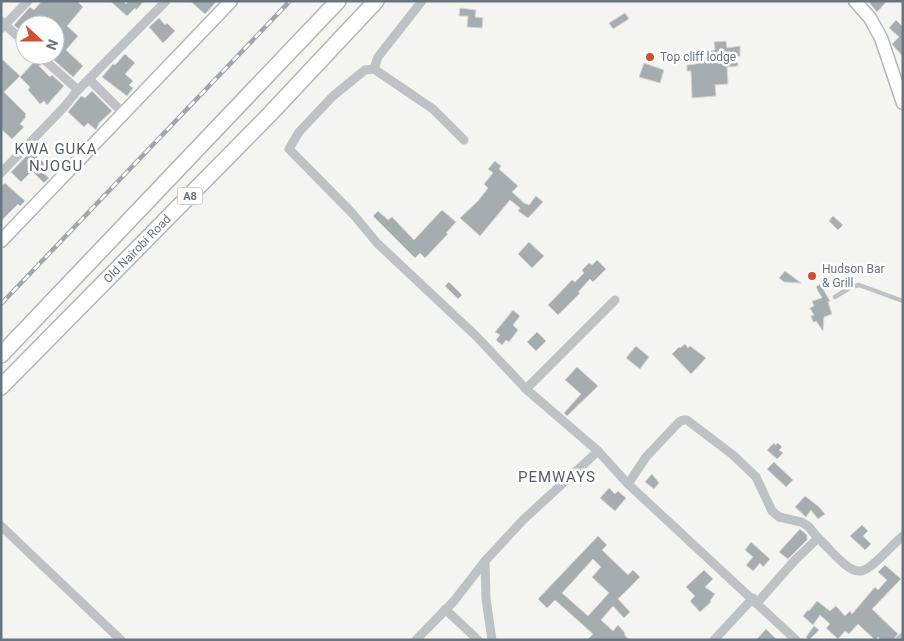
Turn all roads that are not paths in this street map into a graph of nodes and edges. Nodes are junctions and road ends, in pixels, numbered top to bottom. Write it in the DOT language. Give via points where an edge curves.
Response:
graph roads {
  1 [pos="28,1"];
  2 [pos="166,1"];
  3 [pos="231,1"];
  4 [pos="338,1"];
  5 [pos="376,1"];
  6 [pos="422,1"];
  7 [pos="855,1"];
  8 [pos="3,25"];
  9 [pos="15,35"];
  10 [pos="49,65"];
  11 [pos="374,69"];
  12 [pos="89,79"];
  13 [pos="78,90"];
  14 [pos="903,103"];
  15 [pos="123,113"];
  16 [pos="464,140"];
  17 [pos="1,173"];
  18 [pos="1,241"];
  19 [pos="835,297"];
  20 [pos="615,300"];
  21 [pos="903,301"];
  22 [pos="1,355"];
  23 [pos="1,388"];
  24 [pos="526,389"];
  25 [pos="598,451"];
  26 [pos="628,484"];
  27 [pos="1,526"];
  28 [pos="903,536"];
  29 [pos="818,538"];
  30 [pos="485,561"];
  31 [pos="755,601"];
  32 [pos="445,609"];
  33 [pos="903,637"];
  34 [pos="116,638"];
  35 [pos="416,640"];
  36 [pos="478,640"];
  37 [pos="492,640"];
  38 [pos="714,640"];
  39 [pos="796,640"];
  40 [pos="900,640"];
  1 -- 8 [label="street"];
  2 -- 12 [label="street"];
  3 -- 15 [label="street"];
  4 -- 22 [label="highway, Old Nairobi Road / A8"];
  5 -- 23 [label="highway, Old Nairobi Road / A8" via="270,114"];
  6 -- 11 [label="street" via="378,57"];
  7 -- 14 [label="street" via="881,38"];
  8 -- 9 [label="street"];
  10 -- 13 [label="street"];
  11 -- 16 [label="street" via="433,109"];
  11 -- 24 [label="street" via="365,70 333,96 299,132 289,150 377,243 476,336"];
  12 -- 13 [label="street"];
  12 -- 15 [label="street"];
  13 -- 17 [label="street"];
  15 -- 18 [label="street"];
  19 -- 21 [label="lane" via="859,285"];
  20 -- 24 [label="street"];
  24 -- 25 [label="street"];
  25 -- 26 [label="street"];
  25 -- 30 [label="street" via="522,520"];
  26 -- 29 [label="street" via="646,457 678,422 687,420 756,477 772,510 779,517 801,522"];
  26 -- 31 [label="street"];
  27 -- 34 [label="street"];
  28 -- 29 [label="street" via="862,571 840,561"];
  29 -- 31 [label="street"];
  30 -- 32 [label="street"];
  30 -- 37 [label="street"];
  31 -- 38 [label="street"];
  31 -- 39 [label="street"];
  32 -- 35 [label="street"];
  32 -- 36 [label="street"];
  33 -- 40 [label="street"];
}
